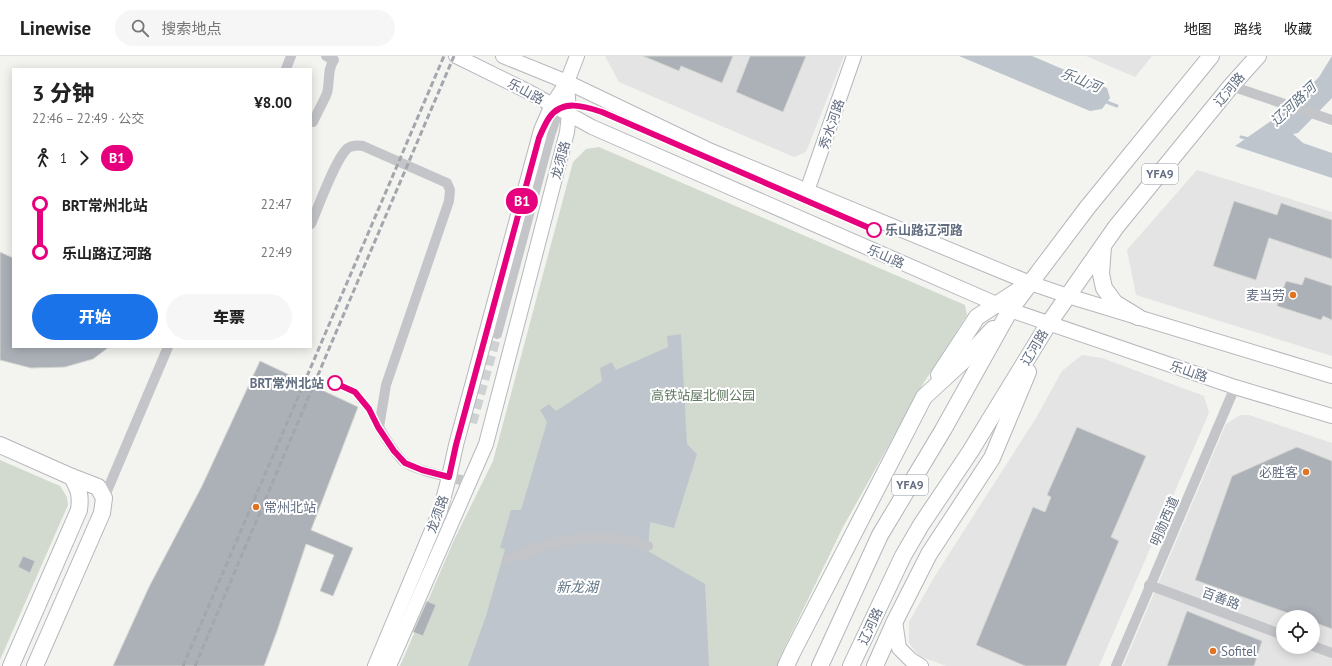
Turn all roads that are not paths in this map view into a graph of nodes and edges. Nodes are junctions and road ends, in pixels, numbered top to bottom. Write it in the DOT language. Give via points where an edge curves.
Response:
graph roads {
  1 [pos="292,56"];
  2 [pos="444,56"];
  3 [pos="456,56"];
  4 [pos="503,56"];
  5 [pos="577,56"];
  6 [pos="854,56"];
  7 [pos="1212,56"];
  8 [pos="1258,56"];
  9 [pos="330,58"];
  10 [pos="286,68"];
  11 [pos="483,69"];
  12 [pos="567,82"];
  13 [pos="1232,86"];
  14 [pos="560,109"];
  15 [pos="1332,120"];
  16 [pos="313,122"];
  17 [pos="807,191"];
  18 [pos="312,222"];
  19 [pos="1103,245"];
  20 [pos="1030,283"];
  21 [pos="1068,296"];
  22 [pos="1003,307"];
  23 [pos="1138,317"];
  24 [pos="1049,323"];
  25 [pos="497,334"];
  26 [pos="168,348"];
  27 [pos="1332,376"];
  28 [pos="1235,387"];
  29 [pos="1332,416"];
  30 [pos="0,445"];
  31 [pos="72,477"];
  32 [pos="449,477"];
  33 [pos="469,482"];
  34 [pos="104,498"];
  35 [pos="648,546"];
  36 [pos="507,560"];
  37 [pos="1149,585"];
  38 [pos="895,621"];
  39 [pos="1276,632"];
  40 [pos="1320,649"];
  41 [pos="1332,653"];
  42 [pos="11,666"];
  43 [pos="35,666"];
  44 [pos="375,666"];
  45 [pos="389,666"];
  46 [pos="786,666"];
  47 [pos="820,666"];
  48 [pos="851,666"];
  49 [pos="875,666"];
  50 [pos="921,666"];
  51 [pos="1116,666"];
  1 -- 10 [label="street"];
  2 -- 11 [label="main road"];
  3 -- 11 [label="main road, 乐山路"];
  4 -- 12 [label="main road, 乐山路"];
  5 -- 12 [label="main road, 龙须路"];
  6 -- 17 [label="main road, 秀水河路"];
  7 -- 20 [label="main road, YFA9" via="1087,208"];
  8 -- 13 [label="main road, 辽河路 / YFA9"];
  9 -- 16 [label="street" via="327,94"];
  11 -- 14 [label="main road, 乐山路"];
  12 -- 14 [label="main road, 龙须路"];
  12 -- 14 [label="main road, 龙须路"];
  12 -- 17 [label="main road, 乐山路" via="711,151"];
  13 -- 15 [label="street"];
  13 -- 19 [label="main road, 辽河路 / YFA9"];
  14 -- 22 [label="main road, 乐山路" via="600,130"];
  14 -- 25 [label="street" via="548,143"];
  14 -- 32 [label="main road, 龙须路" via="541,130"];
  14 -- 33 [label="main road, 龙须路" via="566,137 486,444"];
  17 -- 20 [label="main road, 乐山路"];
  18 -- 32 [label="street" via="337,164 347,149 354,145 363,146 447,183 450,190 449,201 386,385 378,427 405,463"];
  19 -- 21 [label="main road, 辽河路 / YFA9"];
  19 -- 23 [label="main road" via="1101,274 1104,288 1115,303"];
  20 -- 21 [label="main road, 乐山路"];
  20 -- 22 [label="main road, YFA9"];
  21 -- 23 [label="main road, 乐山路"];
  21 -- 24 [label="main road, 辽河路 / YFA9"];
  22 -- 24 [label="main road, 乐山路"];
  22 -- 46 [label="main road" via="963,361 924,397"];
  22 -- 47 [label="main road, YFA9" via="943,430 880,535"];
  23 -- 27 [label="main road, 乐山路"];
  24 -- 28 [label="main road, 乐山路"];
  24 -- 38 [label="main road" via="992,458 929,554"];
  24 -- 48 [label="main road, 辽河路 / YFA9" via="903,556"];
  26 -- 34 [label="street"];
  28 -- 29 [label="main road, 乐山路"];
  28 -- 37 [label="street, 明勋西道"];
  30 -- 31 [label="main road"];
  31 -- 34 [label="main road" via="98,487"];
  31 -- 42 [label="main road" via="81,497 79,510"];
  32 -- 33 [label="street"];
  32 -- 44 [label="main road, 龙须路" via="440,511"];
  33 -- 45 [label="main road, 龙须路"];
  34 -- 43 [label="main road" via="102,513"];
  35 -- 36 [label="street" via="617,538 578,538 542,546"];
  37 -- 39 [label="street, 百善路"];
  37 -- 51 [label="street, 明勋西道"];
  38 -- 49 [label="main road"];
  38 -- 50 [label="main road" via="899,648"];
  40 -- 41 [label="street"];
}
